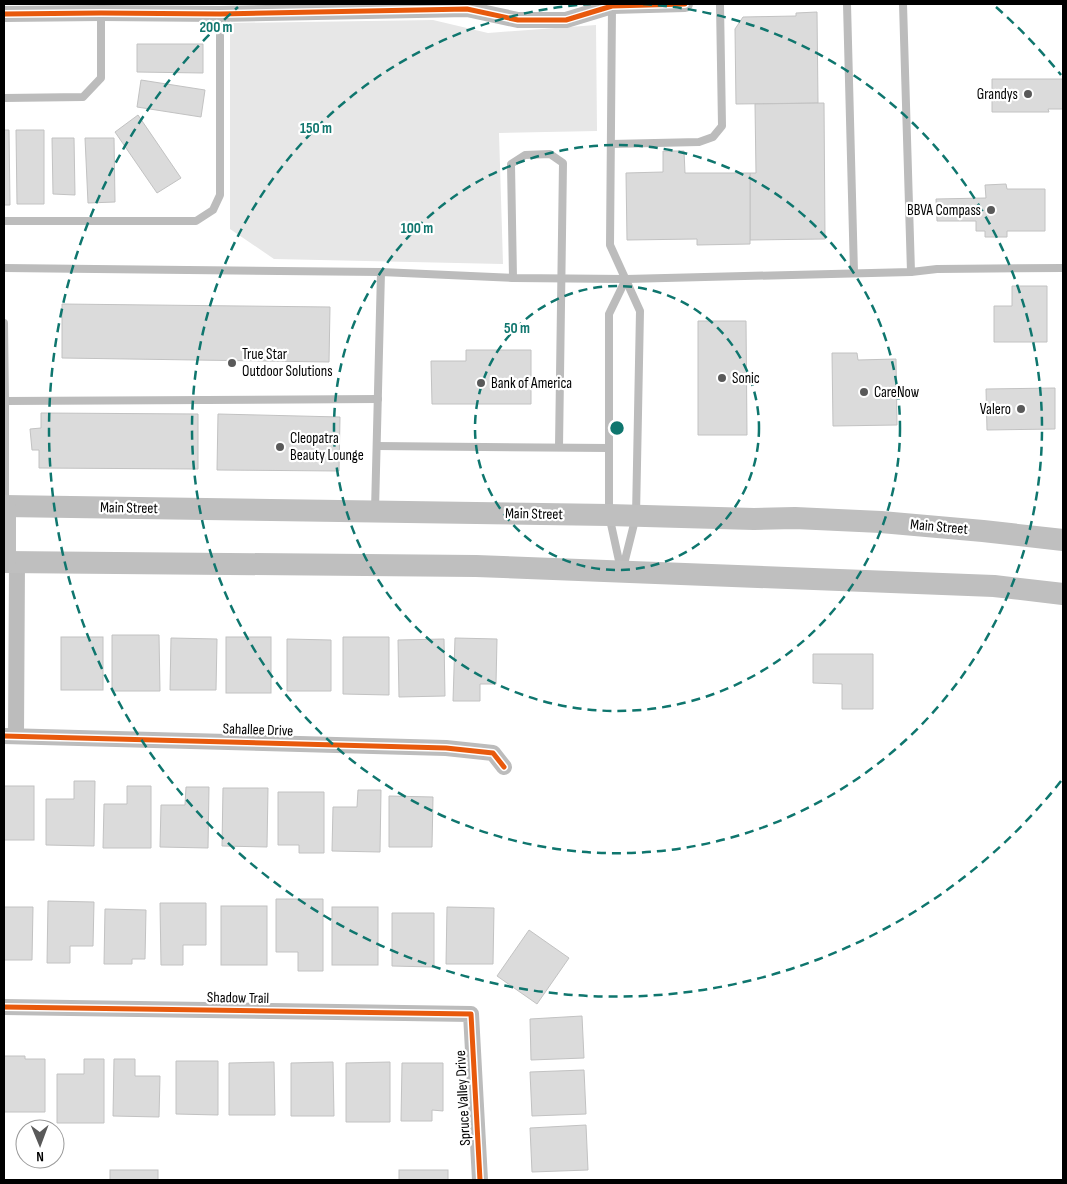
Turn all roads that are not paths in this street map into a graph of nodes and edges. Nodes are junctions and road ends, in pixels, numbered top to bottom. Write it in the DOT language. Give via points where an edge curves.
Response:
graph roads {
  1 [pos="610,4"];
  2 [pos="668,4"];
  3 [pos="685,4"];
  4 [pos="720,4"];
  5 [pos="847,4"];
  6 [pos="902,4"];
  7 [pos="470,6"];
  8 [pos="389,7"];
  9 [pos="101,13"];
  10 [pos="4,14"];
  11 [pos="220,14"];
  12 [pos="4,98"];
  13 [pos="611,144"];
  14 [pos="4,221"];
  15 [pos="4,268"];
  16 [pos="1063,268"];
  17 [pos="381,272"];
  18 [pos="912,272"];
  19 [pos="854,273"];
  20 [pos="513,278"];
  21 [pos="561,279"];
  22 [pos="626,279"];
  23 [pos="4,323"];
  24 [pos="378,399"];
  25 [pos="5,401"];
  26 [pos="4,440"];
  27 [pos="377,446"];
  28 [pos="559,447"];
  29 [pos="609,448"];
  30 [pos="4,506"];
  31 [pos="375,512"];
  32 [pos="609,515"];
  33 [pos="636,516"];
  34 [pos="1063,540"];
  35 [pos="9,562"];
  36 [pos="622,572"];
  37 [pos="1063,594"];
  38 [pos="10,736"];
  39 [pos="504,767"];
  40 [pos="4,1007"];
  41 [pos="471,1014"];
  42 [pos="480,1180"];
  1 -- 2 [label="street"];
  1 -- 7 [label="street" via="566,20 518,20"];
  1 -- 13 [label="lane"];
  2 -- 3 [label="street"];
  4 -- 13 [label="lane" via="722,126 713,138 699,142"];
  5 -- 19 [label="lane"];
  6 -- 18 [label="lane"];
  7 -- 8 [label="street"];
  8 -- 11 [label="street"];
  9 -- 10 [label="street"];
  9 -- 11 [label="street"];
  9 -- 12 [label="lane" via="101,78 83,97"];
  11 -- 14 [label="lane" via="220,195 213,210 196,221"];
  13 -- 22 [label="lane" via="610,246"];
  15 -- 17 [label="lane"];
  16 -- 18 [label="lane"];
  17 -- 20 [label="lane"];
  17 -- 24 [label="lane"];
  18 -- 19 [label="lane"];
  19 -- 22 [label="lane"];
  20 -- 21 [label="lane"];
  20 -- 21 [label="lane" via="511,164 525,155 550,154 563,163"];
  21 -- 22 [label="lane"];
  21 -- 28 [label="lane"];
  22 -- 29 [label="lane" via="609,314"];
  22 -- 33 [label="lane" via="640,311"];
  23 -- 25 [label="lane"];
  24 -- 25 [label="lane"];
  24 -- 27 [label="lane"];
  25 -- 26 [label="lane"];
  26 -- 30 [label="lane"];
  27 -- 28 [label="lane"];
  27 -- 31 [label="lane"];
  28 -- 29 [label="lane"];
  29 -- 32 [label="lane"];
  30 -- 31 [label="main road, Main Street"];
  30 -- 35 [label="main road"];
  31 -- 32 [label="main road, Main Street"];
  32 -- 33 [label="main road, Main Street"];
  32 -- 36 [label="lane"];
  33 -- 34 [label="main road, Main Street" via="881,522"];
  33 -- 36 [label="lane"];
  35 -- 36 [label="main road" via="476,566"];
  35 -- 38 [label="street"];
  36 -- 37 [label="main road" via="994,586"];
  38 -- 39 [label="street, Sahallee Drive" via="446,748 493,753"];
  40 -- 41 [label="street, Shadow Trail"];
  41 -- 42 [label="street, Spruce Valley Drive"];
}
